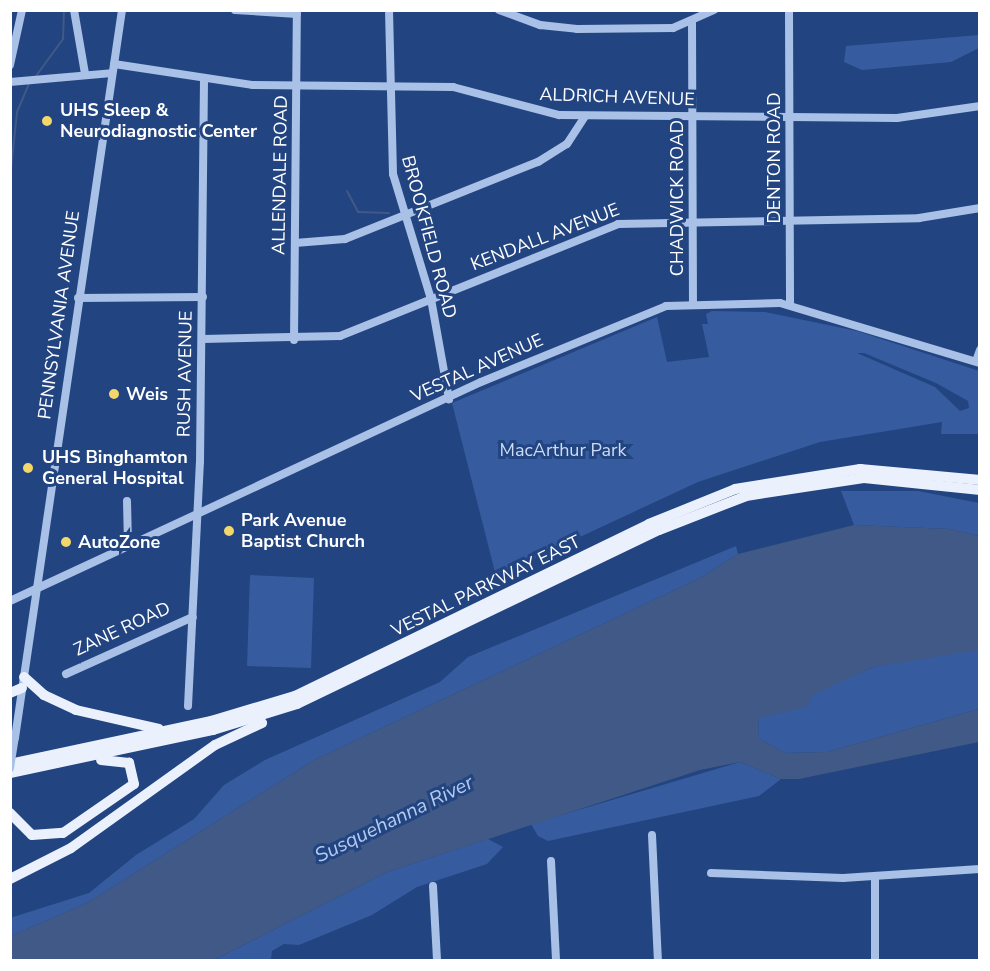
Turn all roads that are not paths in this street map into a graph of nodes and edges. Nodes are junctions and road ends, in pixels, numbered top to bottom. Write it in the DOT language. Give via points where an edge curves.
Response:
graph roads {
  1 [pos="22,10"];
  2 [pos="74,10"];
  3 [pos="122,10"];
  4 [pos="236,10"];
  5 [pos="389,10"];
  6 [pos="499,10"];
  7 [pos="714,10"];
  8 [pos="789,10"];
  9 [pos="297,12"];
  10 [pos="692,22"];
  11 [pos="10,65"];
  12 [pos="113,69"];
  13 [pos="85,74"];
  14 [pos="204,78"];
  15 [pos="10,82"];
  16 [pos="297,86"];
  17 [pos="388,86"];
  18 [pos="980,106"];
  19 [pos="585,116"];
  20 [pos="693,116"];
  21 [pos="790,118"];
  22 [pos="980,208"];
  23 [pos="404,216"];
  24 [pos="693,219"];
  25 [pos="791,221"];
  26 [pos="295,243"];
  27 [pos="203,297"];
  28 [pos="78,298"];
  29 [pos="431,299"];
  30 [pos="693,302"];
  31 [pos="790,305"];
  32 [pos="203,339"];
  33 [pos="294,340"];
  34 [pos="980,350"];
  35 [pos="978,362"];
  36 [pos="449,399"];
  37 [pos="980,480"];
  38 [pos="980,490"];
  39 [pos="128,501"];
  40 [pos="197,513"];
  41 [pos="128,546"];
  42 [pos="35,590"];
  43 [pos="10,601"];
  44 [pos="193,617"];
  45 [pos="66,674"];
  46 [pos="23,682"];
  47 [pos="10,693"];
  48 [pos="188,705"];
  49 [pos="297,705"];
  50 [pos="183,728"];
  51 [pos="62,763"];
  52 [pos="10,766"];
  53 [pos="10,773"];
  54 [pos="10,813"];
  55 [pos="652,835"];
  56 [pos="551,861"];
  57 [pos="980,869"];
  58 [pos="711,873"];
  59 [pos="875,877"];
  60 [pos="10,879"];
  61 [pos="434,886"];
  62 [pos="437,960"];
  63 [pos="556,960"];
  64 [pos="658,960"];
  65 [pos="875,960"];
  1 -- 11 [label="street"];
  2 -- 13 [label="street"];
  3 -- 12 [label="street, PENNSYLVANIA AVENUE"];
  4 -- 9 [label="street"];
  5 -- 17 [label="street, BROOKFIELD ROAD"];
  6 -- 10 [label="street" via="563,28 673,28"];
  7 -- 10 [label="street"];
  8 -- 21 [label="street, DENTON ROAD"];
  9 -- 16 [label="street, ALLENDALE ROAD"];
  10 -- 20 [label="street, CHADWICK ROAD"];
  12 -- 13 [label="street, ALDRICH AVENUE"];
  12 -- 14 [label="street, ALDRICH AVENUE"];
  12 -- 28 [label="street, PENNSYLVANIA AVENUE"];
  13 -- 15 [label="street, ALDRICH AVENUE"];
  14 -- 16 [label="street, ALDRICH AVENUE"];
  14 -- 27 [label="street, RUSH AVENUE"];
  16 -- 17 [label="street, ALDRICH AVENUE"];
  16 -- 26 [label="street, ALLENDALE ROAD"];
  17 -- 19 [label="street, ALDRICH AVENUE" via="453,87 528,110"];
  17 -- 23 [label="street, BROOKFIELD ROAD" via="390,158"];
  18 -- 21 [label="street, ALDRICH AVENUE" via="897,118"];
  19 -- 20 [label="street, ALDRICH AVENUE"];
  19 -- 23 [label="street" via="575,135 554,154"];
  20 -- 21 [label="street, ALDRICH AVENUE"];
  20 -- 24 [label="street, CHADWICK ROAD"];
  21 -- 25 [label="street, DENTON ROAD"];
  22 -- 25 [label="street, KENDALL AVENUE" via="919,218"];
  23 -- 26 [label="street" via="345,239"];
  23 -- 29 [label="street, BROOKFIELD ROAD"];
  24 -- 25 [label="street, KENDALL AVENUE"];
  24 -- 29 [label="street, KENDALL AVENUE" via="618,224"];
  24 -- 30 [label="street, CHADWICK ROAD"];
  25 -- 31 [label="street, DENTON ROAD"];
  26 -- 33 [label="street, ALLENDALE ROAD"];
  27 -- 28 [label="street"];
  27 -- 32 [label="street, RUSH AVENUE"];
  28 -- 42 [label="street, PENNSYLVANIA AVENUE"];
  29 -- 33 [label="street, KENDALL AVENUE" via="340,336"];
  29 -- 36 [label="street, BROOKFIELD ROAD"];
  30 -- 31 [label="street, VESTAL AVENUE"];
  30 -- 36 [label="street, VESTAL AVENUE" via="637,316"];
  31 -- 35 [label="street, VESTAL AVENUE"];
  32 -- 33 [label="street, KENDALL AVENUE"];
  32 -- 40 [label="street, RUSH AVENUE"];
  34 -- 35 [label="street"];
  36 -- 40 [label="street, VESTAL AVENUE"];
  37 -- 50 [label="main road, VESTAL PARKWAY EAST" via="860,469 735,489 649,524 309,690"];
  38 -- 49 [label="main road, VESTAL PARKWAY EAST" via="864,478 806,483 736,499 659,531"];
  39 -- 41 [label="street"];
  40 -- 41 [label="street, VESTAL AVENUE"];
  40 -- 44 [label="street, RUSH AVENUE"];
  41 -- 42 [label="street, VESTAL AVENUE"];
  42 -- 43 [label="street, VESTAL AVENUE"];
  42 -- 46 [label="street, PENNSYLVANIA AVENUE"];
  44 -- 45 [label="street, ZANE ROAD"];
  44 -- 48 [label="street, RUSH AVENUE"];
  46 -- 47 [label="main road"];
  46 -- 50 [label="main road" via="76,710 152,729"];
  46 -- 52 [label="street, PENNSYLVANIA AVENUE, bridge"];
  49 -- 51 [label="main road, VESTAL PARKWAY EAST" via="213,730"];
  49 -- 60 [label="main road" via="215,745 71,848"];
  50 -- 52 [label="main road, VESTAL PARKWAY EAST"];
  51 -- 53 [label="main road, VESTAL PARKWAY EAST"];
  51 -- 54 [label="main road" via="123,760 133,768 135,780 126,792 52,837 29,834"];
  55 -- 64 [label="street"];
  56 -- 63 [label="street"];
  57 -- 59 [label="street"];
  58 -- 59 [label="street"];
  59 -- 65 [label="street"];
  61 -- 62 [label="street"];
}
